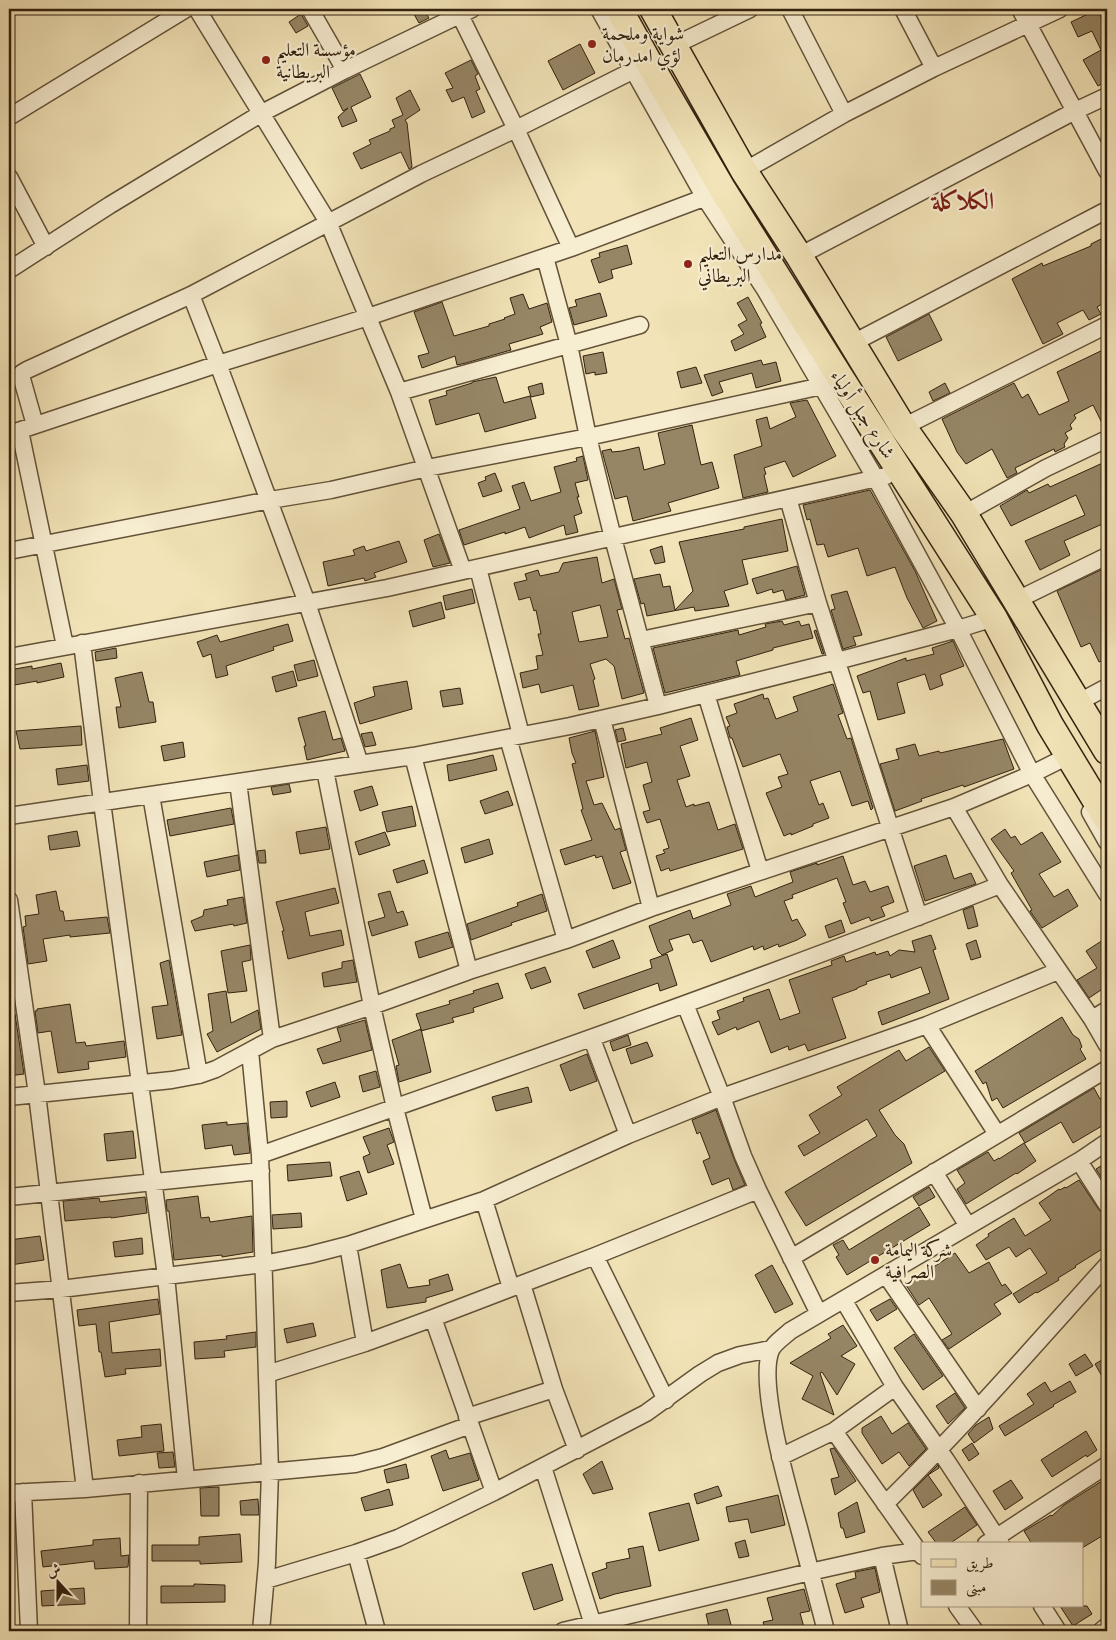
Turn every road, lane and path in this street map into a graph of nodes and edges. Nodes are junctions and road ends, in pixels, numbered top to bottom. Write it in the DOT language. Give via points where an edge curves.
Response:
graph roads {
  1 [pos="186,9"];
  2 [pos="197,9"];
  3 [pos="310,9"];
  4 [pos="599,9"];
  5 [pos="619,9"];
  6 [pos="653,9"];
  7 [pos="750,9"];
  8 [pos="790,9"];
  9 [pos="903,9"];
  10 [pos="1060,9"];
  11 [pos="463,11"];
  12 [pos="1024,16"];
  13 [pos="672,46"];
  14 [pos="641,67"];
  15 [pos="934,68"];
  16 [pos="345,70"];
  17 [pos="1107,96"];
  18 [pos="1075,112"];
  19 [pos="262,113"];
  20 [pos="844,114"];
  21 [pos="9,117"];
  22 [pos="516,129"];
  23 [pos="744,171"];
  24 [pos="1107,172"];
  25 [pos="9,177"];
  26 [pos="714,194"];
  27 [pos="1107,210"];
  28 [pos="328,222"];
  29 [pos="46,247"];
  30 [pos="571,248"];
  31 [pos="798,256"];
  32 [pos="545,257"];
  33 [pos="9,270"];
  34 [pos="191,295"];
  35 [pos="368,316"];
  36 [pos="640,325"];
  37 [pos="1107,325"];
  38 [pos="851,344"];
  39 [pos="569,345"];
  40 [pos="218,364"];
  41 [pos="831,382"];
  42 [pos="399,392"];
  43 [pos="903,427"];
  44 [pos="21,430"];
  45 [pos="588,437"];
  46 [pos="1107,439"];
  47 [pos="427,468"];
  48 [pos="888,475"];
  49 [pos="788,498"];
  50 [pos="270,500"];
  51 [pos="964,514"];
  52 [pos="613,538"];
  53 [pos="44,544"];
  54 [pos="9,551"];
  55 [pos="1107,556"];
  56 [pos="470,569"];
  57 [pos="1017,600"];
  58 [pos="307,603"];
  59 [pos="818,603"];
  60 [pos="994,618"];
  61 [pos="958,629"];
  62 [pos="641,640"];
  63 [pos="82,643"];
  64 [pos="65,646"];
  65 [pos="9,657"];
  66 [pos="837,661"];
  67 [pos="1107,687"];
  68 [pos="706,694"];
  69 [pos="1079,702"];
  70 [pos="658,706"];
  71 [pos="602,719"];
  72 [pos="1050,725"];
  73 [pos="515,737"];
  74 [pos="1107,751"];
  75 [pos="413,756"];
  76 [pos="1058,761"];
  77 [pos="360,764"];
  78 [pos="325,770"];
  79 [pos="1032,774"];
  80 [pos="238,782"];
  81 [pos="151,795"];
  82 [pos="102,802"];
  83 [pos="954,807"];
  84 [pos="9,816"];
  85 [pos="1107,818"];
  86 [pos="889,828"];
  87 [pos="1107,842"];
  88 [pos="760,871"];
  89 [pos="1000,885"];
  90 [pos="1107,894"];
  91 [pos="9,900"];
  92 [pos="651,908"];
  93 [pos="919,917"];
  94 [pos="566,940"];
  95 [pos="469,971"];
  96 [pos="1058,971"];
  97 [pos="685,1004"];
  98 [pos="372,1006"];
  99 [pos="1107,1010"];
  100 [pos="1092,1019"];
  101 [pos="926,1025"];
  102 [pos="592,1038"];
  103 [pos="272,1039"];
  104 [pos="1107,1045"];
  105 [pos="250,1051"];
  106 [pos="1107,1069"];
  107 [pos="199,1075"];
  108 [pos="140,1083"];
  109 [pos="36,1094"];
  110 [pos="9,1097"];
  111 [pos="722,1097"];
  112 [pos="396,1108"];
  113 [pos="997,1134"];
  114 [pos="628,1135"];
  115 [pos="1107,1142"];
  116 [pos="1079,1161"];
  117 [pos="261,1163"];
  118 [pos="934,1172"];
  119 [pos="153,1182"];
  120 [pos="758,1190"];
  121 [pos="49,1194"];
  122 [pos="9,1197"];
  123 [pos="484,1200"];
  124 [pos="1107,1205"];
  125 [pos="424,1219"];
  126 [pos="968,1226"];
  127 [pos="348,1245"];
  128 [pos="595,1256"];
  129 [pos="791,1258"];
  130 [pos="263,1264"];
  131 [pos="1107,1265"];
  132 [pos="886,1275"];
  133 [pos="166,1276"];
  134 [pos="516,1286"];
  135 [pos="61,1288"];
  136 [pos="9,1293"];
  137 [pos="844,1301"];
  138 [pos="819,1314"];
  139 [pos="433,1318"];
  140 [pos="365,1343"];
  141 [pos="772,1349"];
  142 [pos="267,1374"];
  143 [pos="895,1387"];
  144 [pos="554,1389"];
  145 [pos="666,1400"];
  146 [pos="978,1409"];
  147 [pos="469,1421"];
  148 [pos="834,1432"];
  149 [pos="577,1450"];
  150 [pos="939,1450"];
  151 [pos="780,1457"];
  152 [pos="1107,1464"];
  153 [pos="543,1467"];
  154 [pos="270,1471"];
  155 [pos="186,1479"];
  156 [pos="139,1483"];
  157 [pos="85,1489"];
  158 [pos="16,1492"];
  159 [pos="494,1492"];
  160 [pos="885,1504"];
  161 [pos="994,1542"];
  162 [pos="356,1553"];
  163 [pos="920,1554"];
  164 [pos="882,1556"];
  165 [pos="810,1572"];
  166 [pos="266,1580"];
  167 [pos="958,1608"];
  168 [pos="1043,1608"];
  169 [pos="1107,1626"];
  170 [pos="594,1628"];
  171 [pos="29,1631"];
  172 [pos="138,1631"];
  173 [pos="261,1631"];
  174 [pos="377,1631"];
  175 [pos="563,1631"];
  176 [pos="826,1631"];
  177 [pos="900,1631"];
  178 [pos="975,1631"];
  179 [pos="1058,1631"];
  180 [pos="1101,1631"];
  1 -- 21 [label="street"];
  2 -- 19 [label="street"];
  3 -- 16 [label="street"];
  4 -- 14 [label="street"];
  5 -- 14 [label="main road, شارع جبل أولياء"];
  6 -- 13 [label="main road, شارع جبل أولياء"];
  7 -- 13 [label="street"];
  8 -- 20 [label="street"];
  9 -- 15 [label="street"];
  10 -- 12 [label="street"];
  11 -- 16 [label="street"];
  11 -- 22 [label="street"];
  12 -- 15 [label="street"];
  12 -- 18 [label="street"];
  13 -- 23 [label="main road, شارع جبل أولياء"];
  14 -- 22 [label="street"];
  14 -- 26 [label="main road, شارع جبل أولياء"];
  15 -- 20 [label="street"];
  16 -- 19 [label="street"];
  17 -- 18 [label="street"];
  18 -- 24 [label="street"];
  18 -- 31 [label="street"];
  19 -- 28 [label="street"];
  19 -- 29 [label="street"];
  20 -- 23 [label="street"];
  22 -- 28 [label="street"];
  22 -- 30 [label="street"];
  23 -- 31 [label="main road, شارع جبل أولياء"];
  25 -- 29 [label="street"];
  26 -- 30 [label="street"];
  26 -- 41 [label="main road, شارع جبل أولياء"];
  27 -- 38 [label="street"];
  28 -- 34 [label="street"];
  28 -- 35 [label="street"];
  29 -- 33 [label="street"];
  30 -- 32 [label="street"];
  31 -- 38 [label="main road, شارع جبل أولياء"];
  32 -- 35 [label="street"];
  32 -- 39 [label="street"];
  34 -- 40 [label="street"];
  34 -- 44 [label="street" via="22,373"];
  35 -- 40 [label="street"];
  35 -- 42 [label="street"];
  36 -- 39 [label="street"];
  37 -- 43 [label="street"];
  38 -- 43 [label="main road, شارع جبل أولياء"];
  39 -- 42 [label="street"];
  39 -- 45 [label="street"];
  40 -- 44 [label="street"];
  40 -- 50 [label="street"];
  41 -- 45 [label="street"];
  41 -- 48 [label="main road, شارع جبل أولياء"];
  42 -- 47 [label="street"];
  43 -- 51 [label="main road, شارع جبل أولياء"];
  44 -- 53 [label="street"];
  45 -- 47 [label="street"];
  45 -- 52 [label="street"];
  46 -- 51 [label="street" via="1046,468"];
  47 -- 50 [label="street"];
  47 -- 56 [label="street"];
  48 -- 49 [label="street"];
  48 -- 60 [label="main road, شارع جبل أولياء"];
  48 -- 61 [label="street"];
  49 -- 52 [label="street"];
  49 -- 59 [label="street"];
  50 -- 53 [label="street"];
  50 -- 58 [label="street"];
  51 -- 57 [label="main road, شارع جبل أولياء"];
  52 -- 56 [label="street"];
  52 -- 62 [label="street"];
  53 -- 54 [label="street"];
  53 -- 64 [label="street"];
  55 -- 57 [label="street"];
  56 -- 58 [label="street"];
  56 -- 73 [label="street"];
  57 -- 69 [label="main road, شارع جبل أولياء"];
  58 -- 63 [label="street"];
  58 -- 77 [label="street"];
  59 -- 62 [label="street"];
  59 -- 66 [label="street"];
  60 -- 61 [label="street"];
  60 -- 72 [label="main road, شارع جبل أولياء"];
  61 -- 66 [label="street"];
  61 -- 79 [label="street"];
  62 -- 70 [label="street"];
  63 -- 64 [label="street"];
  63 -- 82 [label="street"];
  64 -- 65 [label="street"];
  66 -- 68 [label="street"];
  66 -- 86 [label="street"];
  67 -- 69 [label="street"];
  68 -- 70 [label="street"];
  68 -- 88 [label="street"];
  69 -- 74 [label="main road, شارع جبل أولياء"];
  70 -- 71 [label="street"];
  71 -- 73 [label="street"];
  71 -- 92 [label="street"];
  72 -- 76 [label="street"];
  72 -- 85 [label="main road, شارع جبل أولياء"];
  73 -- 75 [label="street"];
  73 -- 94 [label="street"];
  75 -- 77 [label="street"];
  75 -- 95 [label="street"];
  76 -- 79 [label="street"];
  76 -- 87 [label="street"];
  77 -- 78 [label="street"];
  78 -- 80 [label="street"];
  78 -- 98 [label="street"];
  79 -- 83 [label="street"];
  79 -- 90 [label="street"];
  80 -- 81 [label="street"];
  80 -- 103 [label="street"];
  81 -- 82 [label="street"];
  81 -- 107 [label="street"];
  82 -- 84 [label="street"];
  82 -- 108 [label="street"];
  83 -- 86 [label="street"];
  83 -- 89 [label="street"];
  86 -- 88 [label="street"];
  86 -- 93 [label="street"];
  88 -- 92 [label="street"];
  89 -- 93 [label="street"];
  89 -- 96 [label="street"];
  91 -- 109 [label="street"];
  92 -- 94 [label="street"];
  93 -- 97 [label="street"];
  94 -- 95 [label="street"];
  95 -- 98 [label="street"];
  96 -- 100 [label="street"];
  96 -- 101 [label="street"];
  97 -- 102 [label="street"];
  97 -- 111 [label="street"];
  98 -- 103 [label="street"];
  98 -- 112 [label="street"];
  99 -- 100 [label="street"];
  100 -- 104 [label="street"];
  101 -- 111 [label="street"];
  101 -- 113 [label="street"];
  102 -- 112 [label="street"];
  102 -- 114 [label="street"];
  103 -- 105 [label="street"];
  105 -- 107 [label="street" via="216,1070"];
  105 -- 117 [label="street"];
  106 -- 113 [label="street"];
  107 -- 108 [label="street"];
  108 -- 109 [label="street"];
  108 -- 119 [label="street"];
  109 -- 110 [label="street"];
  109 -- 121 [label="street"];
  111 -- 114 [label="street"];
  111 -- 120 [label="street"];
  112 -- 117 [label="street"];
  112 -- 125 [label="street"];
  113 -- 118 [label="street"];
  114 -- 123 [label="street"];
  115 -- 116 [label="street"];
  116 -- 124 [label="street"];
  116 -- 126 [label="street"];
  117 -- 119 [label="street"];
  117 -- 130 [label="street"];
  118 -- 126 [label="street"];
  118 -- 129 [label="street"];
  119 -- 121 [label="street"];
  119 -- 133 [label="street"];
  120 -- 128 [label="street"];
  120 -- 129 [label="street"];
  121 -- 122 [label="street"];
  121 -- 135 [label="street"];
  123 -- 125 [label="street"];
  123 -- 134 [label="street"];
  125 -- 127 [label="street"];
  126 -- 132 [label="street"];
  127 -- 130 [label="street"];
  127 -- 140 [label="street"];
  128 -- 134 [label="street"];
  128 -- 145 [label="street"];
  129 -- 138 [label="street"];
  130 -- 133 [label="street"];
  130 -- 142 [label="street"];
  131 -- 146 [label="street"];
  132 -- 137 [label="street"];
  132 -- 146 [label="street"];
  133 -- 135 [label="street"];
  133 -- 155 [label="street"];
  134 -- 139 [label="street"];
  134 -- 144 [label="street"];
  135 -- 136 [label="street"];
  135 -- 157 [label="street"];
  137 -- 138 [label="street"];
  137 -- 143 [label="street"];
  138 -- 141 [label="street" via="790,1332"];
  139 -- 140 [label="street"];
  139 -- 147 [label="street"];
  140 -- 142 [label="street"];
  141 -- 145 [label="street" via="718,1363"];
  141 -- 151 [label="street" via="767,1376"];
  142 -- 154 [label="street"];
  143 -- 148 [label="street"];
  143 -- 150 [label="street"];
  144 -- 147 [label="street"];
  144 -- 149 [label="street"];
  145 -- 149 [label="street"];
  146 -- 150 [label="street"];
  147 -- 154 [label="street" via="383,1457 355,1464"];
  147 -- 159 [label="street"];
  148 -- 151 [label="street"];
  148 -- 160 [label="street"];
  149 -- 153 [label="street"];
  150 -- 160 [label="street"];
  150 -- 161 [label="street"];
  151 -- 165 [label="street"];
  152 -- 161 [label="street"];
  153 -- 159 [label="street"];
  153 -- 170 [label="street"];
  154 -- 155 [label="street"];
  154 -- 166 [label="street"];
  155 -- 156 [label="street"];
  156 -- 157 [label="street"];
  156 -- 172 [label="street"];
  157 -- 158 [label="street"];
  158 -- 171 [label="street"];
  159 -- 162 [label="street" via="398,1538"];
  160 -- 163 [label="street"];
  162 -- 166 [label="street"];
  162 -- 174 [label="street"];
  163 -- 164 [label="street"];
  164 -- 165 [label="street"];
  164 -- 177 [label="street"];
  165 -- 170 [label="street"];
  165 -- 176 [label="street"];
  166 -- 173 [label="street"];
  167 -- 178 [label="street"];
  168 -- 179 [label="street"];
  169 -- 180 [label="street"];
  170 -- 175 [label="street"];
}
